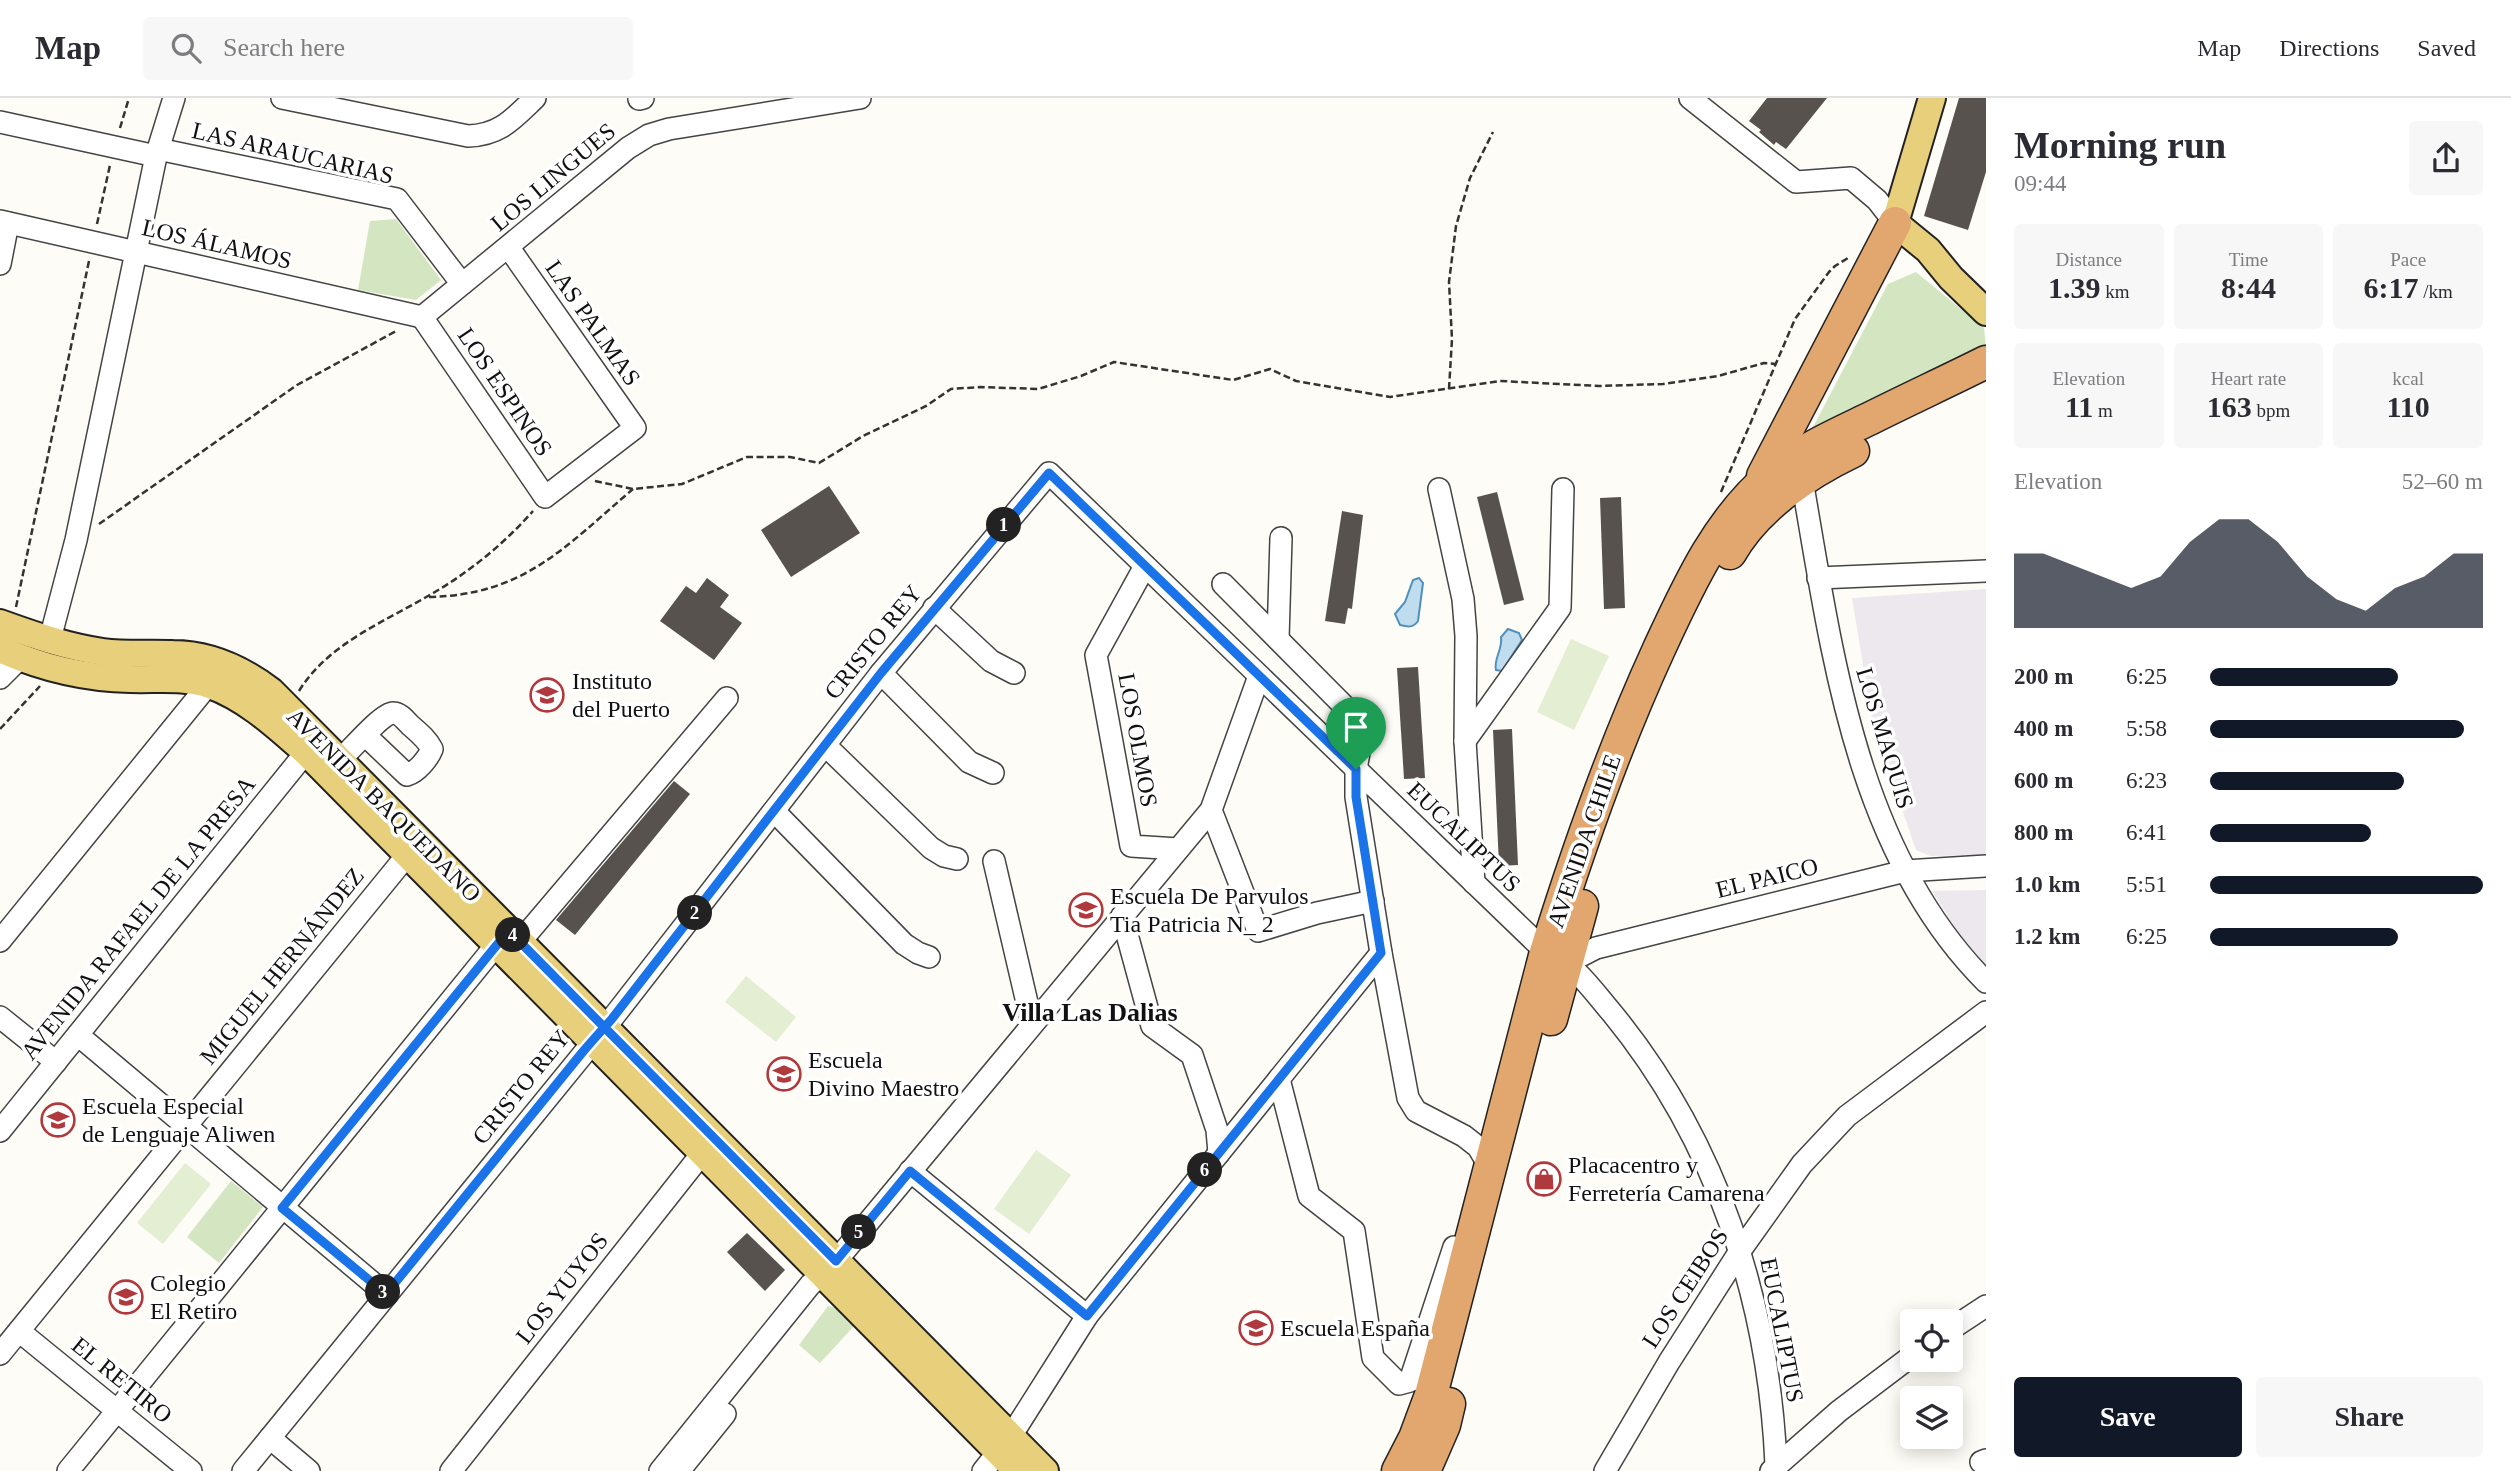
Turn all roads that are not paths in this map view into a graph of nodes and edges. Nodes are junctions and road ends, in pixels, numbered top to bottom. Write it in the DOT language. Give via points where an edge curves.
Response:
graph roads {
  1 [pos="174,98"];
  2 [pos="282,98"];
  3 [pos="535,98"];
  4 [pos="724,98"];
  5 [pos="860,98"];
  6 [pos="1690,98"];
  7 [pos="1932,98"];
  8 [pos="781,104"];
  9 [pos="727,119"];
  10 [pos="0,122"];
  11 [pos="157,152"];
  12 [pos="4,222"];
  13 [pos="1895,223"];
  14 [pos="509,248"];
  15 [pos="1928,250"];
  16 [pos="136,252"];
  17 [pos="0,264"];
  18 [pos="462,284"];
  19 [pos="1986,292"];
  20 [pos="1986,312"];
  21 [pos="422,317"];
  22 [pos="1986,362"];
  23 [pos="1986,385"];
  24 [pos="1049,473"];
  25 [pos="571,477"];
  26 [pos="1801,480"];
  27 [pos="1756,488"];
  28 [pos="1438,489"];
  29 [pos="1563,489"];
  30 [pos="1281,538"];
  31 [pos="1145,566"];
  32 [pos="1986,571"];
  33 [pos="1818,578"];
  34 [pos="1223,584"];
  35 [pos="934,608"];
  36 [pos="8,639"];
  37 [pos="50,639"];
  38 [pos="1278,639"];
  39 [pos="881,673"];
  40 [pos="1014,673"];
  41 [pos="1259,676"];
  42 [pos="0,678"];
  43 [pos="208,685"];
  44 [pos="727,698"];
  45 [pos="365,735"];
  46 [pos="1465,741"];
  47 [pos="312,745"];
  48 [pos="825,745"];
  49 [pos="340,760"];
  50 [pos="1356,769"];
  51 [pos="993,773"];
  52 [pos="1211,810"];
  53 [pos="774,811"];
  54 [pos="413,847"];
  55 [pos="1178,849"];
  56 [pos="957,859"];
  57 [pos="994,861"];
  58 [pos="1986,866"];
  59 [pos="1905,871"];
  60 [pos="1474,883"];
  61 [pos="1373,901"];
  62 [pos="1122,916"];
  63 [pos="509,939"];
  64 [pos="0,941"];
  65 [pos="1381,953"];
  66 [pos="929,957"];
  67 [pos="1556,958"];
  68 [pos="1986,982"];
  69 [pos="1986,1012"];
  70 [pos="0,1017"];
  71 [pos="1032,1024"];
  72 [pos="598,1034"];
  73 [pos="78,1035"];
  74 [pos="56,1062"];
  75 [pos="1279,1079"];
  76 [pos="186,1126"];
  77 [pos="0,1131"];
  78 [pos="708,1145"];
  79 [pos="1219,1153"];
  80 [pos="1490,1167"];
  81 [pos="910,1171"];
  82 [pos="282,1208"];
  83 [pos="1740,1251"];
  84 [pos="1468,1252"];
  85 [pos="829,1272"];
  86 [pos="386,1294"];
  87 [pos="1986,1306"];
  88 [pos="1087,1316"];
  89 [pos="1963,1321"];
  90 [pos="19,1331"];
  91 [pos="0,1354"];
  92 [pos="1900,1364"];
  93 [pos="117,1411"];
  94 [pos="270,1438"];
  95 [pos="997,1453"];
  96 [pos="685,1464"];
  97 [pos="1774,1468"];
  98 [pos="68,1471"];
  99 [pos="191,1471"];
  100 [pos="243,1471"];
  101 [pos="309,1471"];
  102 [pos="451,1471"];
  103 [pos="660,1471"];
  104 [pos="1017,1471"];
  105 [pos="1045,1471"];
  106 [pos="1398,1471"];
  107 [pos="1424,1471"];
  108 [pos="1605,1471"];
  1 -- 11 [label="street"];
  2 -- 3 [label="street" via="468,136 500,129"];
  4 -- 9 [label="street"];
  5 -- 8 [label="street, LOS LINGUES"];
  6 -- 13 [label="street" via="1796,182 1850,178 1877,200"];
  7 -- 13 [label="main road"];
  8 -- 9 [label="street, LOS LINGUES"];
  9 -- 14 [label="street, LOS LINGUES" via="670,129 638,141"];
  10 -- 11 [label="street, LAS ARAUCARIAS"];
  11 -- 16 [label="street"];
  11 -- 18 [label="street, LAS ARAUCARIAS" via="397,199"];
  12 -- 16 [label="street, LOS ÁLAMOS"];
  12 -- 17 [label="street"];
  13 -- 15 [label="main road"];
  13 -- 27 [label="highway"];
  14 -- 18 [label="street, LOS LINGUES"];
  14 -- 25 [label="street, LAS PALMAS" via="635,428"];
  15 -- 19 [label="main road" via="1950,261"];
  15 -- 20 [label="main road"];
  16 -- 21 [label="street, LOS ÁLAMOS"];
  16 -- 37 [label="street" via="76,540"];
  18 -- 21 [label="street, LOS LINGUES"];
  21 -- 25 [label="street, LOS ESPINOS" via="545,496"];
  22 -- 27 [label="highway, AVENIDA CHILE" via="1798,455"];
  23 -- 26 [label="highway, AVENIDA CHILE"];
  24 -- 31 [label="street, EUCALIPTUS"];
  24 -- 35 [label="street, CRISTO REY"];
  26 -- 33 [label="street, LOS MAQUIS"];
  26 -- 67 [label="highway, AVENIDA CHILE" via="1765,510 1734,545 1693,620 1630,763"];
  27 -- 67 [label="highway, AVENIDA CHILE" via="1718,533 1675,614 1619,740 1577,853"];
  28 -- 46 [label="street" via="1463,599"];
  29 -- 46 [label="street" via="1560,608"];
  30 -- 38 [label="street"];
  31 -- 41 [label="street, EUCALIPTUS"];
  31 -- 55 [label="street, LOS OLMOS" via="1096,655 1130,846"];
  32 -- 33 [label="street"];
  33 -- 59 [label="street, LOS MAQUIS" via="1850,726"];
  34 -- 38 [label="street"];
  35 -- 39 [label="street, CRISTO REY"];
  35 -- 40 [label="street" via="991,661"];
  36 -- 37 [label="main road, AVENIDA BAQUEDANO"];
  36 -- 42 [label="street"];
  36 -- 43 [label="main road, AVENIDA BAQUEDANO" via="56,668 104,677 181,679"];
  37 -- 47 [label="main road, AVENIDA BAQUEDANO" via="101,652 190,655 222,662 256,680 289,709"];
  38 -- 50 [label="street" via="1359,720 1363,731"];
  39 -- 48 [label="street, CRISTO REY"];
  39 -- 51 [label="street" via="969,762"];
  41 -- 50 [label="street, EUCALIPTUS"];
  41 -- 52 [label="street"];
  43 -- 47 [label="main road, AVENIDA BAQUEDANO"];
  43 -- 64 [label="street"];
  44 -- 63 [label="street"];
  45 -- 49 [label="street"];
  46 -- 60 [label="street"];
  47 -- 49 [label="main road, AVENIDA BAQUEDANO"];
  47 -- 54 [label="main road, AVENIDA BAQUEDANO"];
  47 -- 73 [label="street, AVENIDA RAFAEL DE LA PRESA"];
  48 -- 53 [label="street, CRISTO REY"];
  48 -- 56 [label="street" via="931,848"];
  49 -- 54 [label="main road, AVENIDA BAQUEDANO"];
  50 -- 60 [label="street, EUCALIPTUS"];
  50 -- 61 [label="street" via="1356,797"];
  52 -- 55 [label="street"];
  52 -- 61 [label="street" via="1258,931"];
  53 -- 66 [label="street" via="904,944"];
  53 -- 72 [label="street, CRISTO REY"];
  54 -- 63 [label="main road, AVENIDA BAQUEDANO"];
  54 -- 76 [label="street, MIGUEL HERNÁNDEZ"];
  55 -- 62 [label="street"];
  57 -- 71 [label="street"];
  58 -- 59 [label="street, EL PAICO"];
  59 -- 67 [label="street, EL PAICO"];
  59 -- 68 [label="street, LOS MAQUIS" via="1947,938"];
  60 -- 67 [label="street, EUCALIPTUS"];
  61 -- 65 [label="street"];
  62 -- 71 [label="street"];
  62 -- 79 [label="street" via="1152,1026 1192,1055 1217,1130"];
  63 -- 72 [label="main road, AVENIDA BAQUEDANO"];
  63 -- 82 [label="street"];
  65 -- 75 [label="street"];
  65 -- 80 [label="street" via="1408,1098 1416,1111 1478,1147"];
  67 -- 80 [label="highway, AVENIDA CHILE"];
  67 -- 83 [label="street, EUCALIPTUS" via="1622,1026 1670,1095 1709,1169"];
  67 -- 107 [label="highway, AVENIDA CHILE" via="1444,1424"];
  69 -- 83 [label="street, LOS CEIBOS" via="1831,1131 1801,1164"];
  70 -- 74 [label="street"];
  71 -- 81 [label="street"];
  72 -- 78 [label="main road, AVENIDA BAQUEDANO"];
  72 -- 86 [label="street, CRISTO REY"];
  73 -- 74 [label="street, AVENIDA RAFAEL DE LA PRESA"];
  73 -- 76 [label="street"];
  74 -- 77 [label="street, AVENIDA RAFAEL DE LA PRESA"];
  75 -- 79 [label="street"];
  75 -- 84 [label="street" via="1309,1196 1354,1231 1373,1358 1399,1384 1410,1381 1454,1247"];
  76 -- 82 [label="street"];
  76 -- 90 [label="street, MIGUEL HERNÁNDEZ"];
  78 -- 85 [label="main road, AVENIDA BAQUEDANO"];
  78 -- 102 [label="street, LOS YUYOS"];
  79 -- 88 [label="street"];
  80 -- 84 [label="highway, AVENIDA CHILE"];
  81 -- 85 [label="street"];
  81 -- 88 [label="street"];
  82 -- 86 [label="street"];
  82 -- 93 [label="street"];
  83 -- 97 [label="street, EUCALIPTUS" via="1767,1361"];
  83 -- 108 [label="street, LOS CEIBOS"];
  84 -- 106 [label="highway, AVENIDA CHILE" via="1427,1406"];
  85 -- 95 [label="main road, AVENIDA BAQUEDANO"];
  85 -- 96 [label="street"];
  86 -- 94 [label="street, CRISTO REY"];
  87 -- 89 [label="street"];
  88 -- 95 [label="street"];
  90 -- 91 [label="street, MIGUEL HERNÁNDEZ"];
  90 -- 93 [label="street, EL RETIRO"];
  92 -- 97 [label="street"];
  93 -- 98 [label="street"];
  93 -- 99 [label="street, EL RETIRO"];
  94 -- 100 [label="street, CRISTO REY"];
  94 -- 101 [label="street"];
  95 -- 104 [label="main road, AVENIDA BAQUEDANO"];
  95 -- 105 [label="main road, AVENIDA BAQUEDANO"];
  96 -- 103 [label="street"];
}
